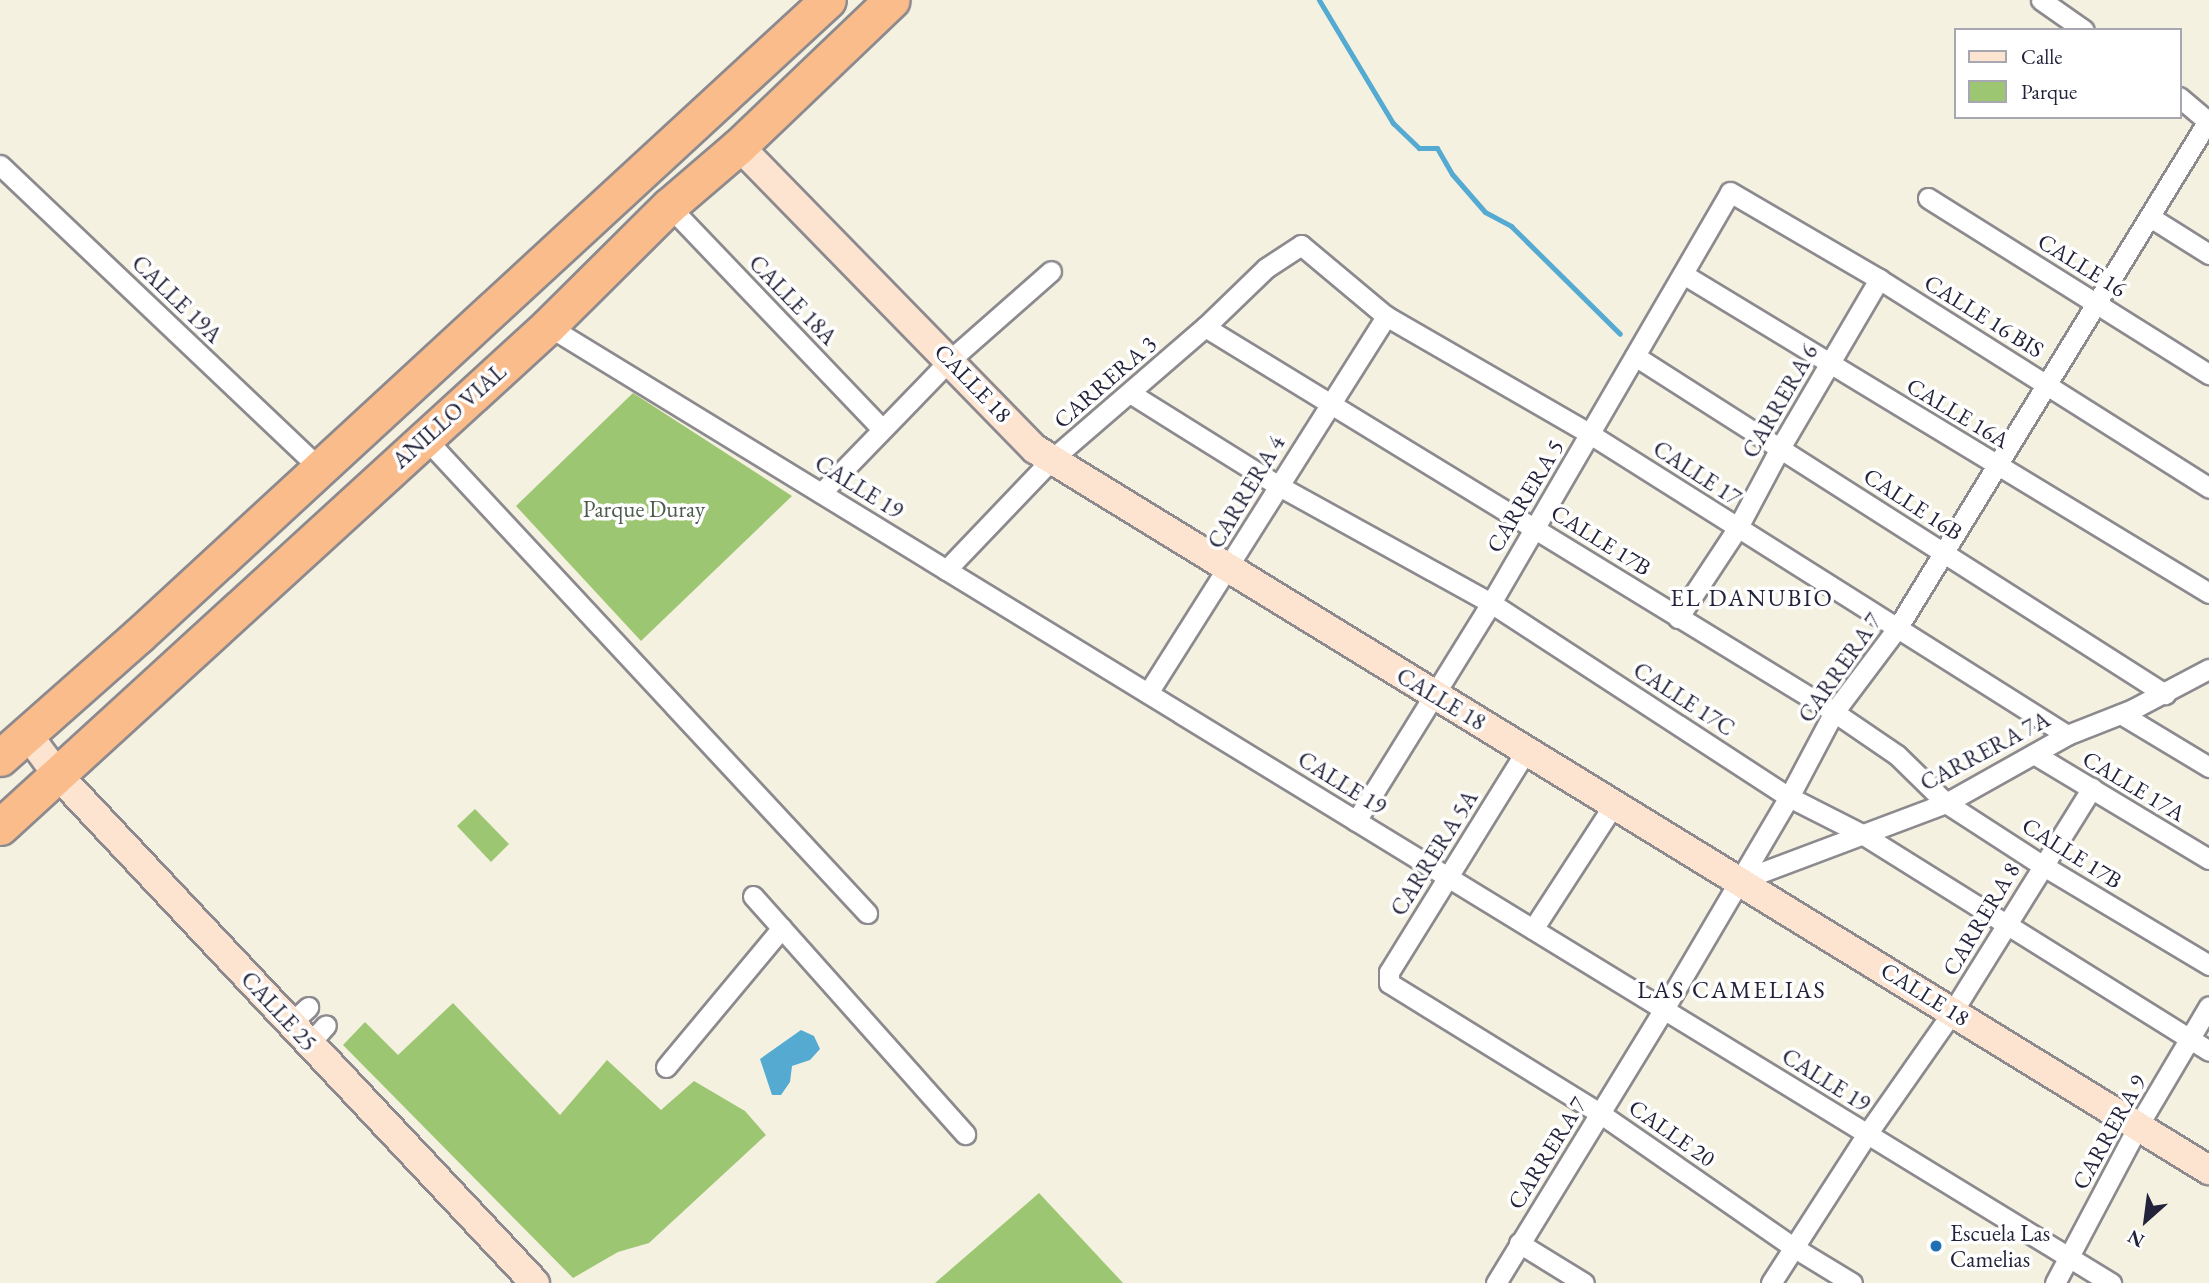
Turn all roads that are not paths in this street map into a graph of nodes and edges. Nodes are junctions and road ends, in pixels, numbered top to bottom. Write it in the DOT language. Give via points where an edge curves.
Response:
graph roads {
  1 [pos="828,0"];
  2 [pos="892,0"];
  3 [pos="2041,0"];
  4 [pos="2081,28"];
  5 [pos="2181,99"];
  6 [pos="2209,121"];
  7 [pos="739,146"];
  8 [pos="0,165"];
  9 [pos="1730,192"];
  10 [pos="1928,198"];
  11 [pos="669,206"];
  12 [pos="2150,217"];
  13 [pos="1305,247"];
  14 [pos="2209,254"];
  15 [pos="1051,271"];
  16 [pos="1683,274"];
  17 [pos="1879,279"];
  18 [pos="2097,303"];
  19 [pos="1386,316"];
  20 [pos="548,326"];
  21 [pos="1205,327"];
  22 [pos="1635,356"];
  23 [pos="951,359"];
  24 [pos="1830,363"];
  25 [pos="2209,374"];
  26 [pos="2046,385"];
  27 [pos="1130,393"];
  28 [pos="1329,402"];
  29 [pos="881,428"];
  30 [pos="1590,434"];
  31 [pos="425,438"];
  32 [pos="1780,449"];
  33 [pos="1052,459"];
  34 [pos="1997,465"];
  35 [pos="320,469"];
  36 [pos="1279,486"];
  37 [pos="2209,488"];
  38 [pos="821,493"];
  39 [pos="1533,527"];
  40 [pos="1737,528"];
  41 [pos="1944,553"];
  42 [pos="1228,569"];
  43 [pos="946,570"];
  44 [pos="2209,593"];
  45 [pos="1491,603"];
  46 [pos="1678,618"];
  47 [pos="1898,627"];
  48 [pos="2209,669"];
  49 [pos="1148,693"];
  50 [pos="1433,693"];
  51 [pos="2165,694"];
  52 [pos="1834,712"];
  53 [pos="2121,714"];
  54 [pos="28,735"];
  55 [pos="2067,735"];
  56 [pos="1526,751"];
  57 [pos="2034,754"];
  58 [pos="0,758"];
  59 [pos="2209,766"];
  60 [pos="57,774"];
  61 [pos="2092,788"];
  62 [pos="1789,797"];
  63 [pos="1946,803"];
  64 [pos="1613,806"];
  65 [pos="1356,821"];
  66 [pos="0,827"];
  67 [pos="1862,834"];
  68 [pos="2209,859"];
  69 [pos="2042,865"];
  70 [pos="1448,877"];
  71 [pos="1741,880"];
  72 [pos="753,896"];
  73 [pos="867,913"];
  74 [pos="2007,925"];
  75 [pos="782,928"];
  76 [pos="1533,929"];
  77 [pos="2209,965"];
  78 [pos="1389,983"];
  79 [pos="2209,1006"];
  80 [pos="1664,1009"];
  81 [pos="1954,1011"];
  82 [pos="2190,1039"];
  83 [pos="2209,1051"];
  84 [pos="666,1067"];
  85 [pos="1601,1114"];
  86 [pos="2138,1126"];
  87 [pos="965,1134"];
  88 [pos="1867,1134"];
  89 [pos="2209,1170"];
  90 [pos="1519,1243"];
  91 [pos="1793,1247"];
  92 [pos="2070,1258"];
  93 [pos="534,1283"];
  94 [pos="1496,1283"];
  95 [pos="1584,1283"];
  96 [pos="1771,1283"];
  97 [pos="1852,1283"];
  98 [pos="2055,1283"];
  99 [pos="2110,1283"];
  1 -- 35 [label="highway, ANILLO VIAL"];
  2 -- 7 [label="highway, ANILLO VIAL"];
  3 -- 4 [label="street"];
  5 -- 6 [label="street"];
  6 -- 12 [label="street, CARRERA 7"];
  7 -- 11 [label="highway, ANILLO VIAL"];
  7 -- 23 [label="street, CALLE 18"];
  8 -- 35 [label="street, CALLE 19A"];
  9 -- 16 [label="street, CARRERA 5"];
  9 -- 17 [label="street, CALLE 16 BIS"];
  10 -- 18 [label="street, CALLE 16"];
  11 -- 20 [label="highway, ANILLO VIAL"];
  11 -- 29 [label="street, CALLE 18A"];
  12 -- 14 [label="street"];
  12 -- 18 [label="street, CARRERA 7"];
  13 -- 19 [label="street, CALLE 17"];
  13 -- 21 [label="street, CARRERA 3" via="1297,246 1266,268"];
  15 -- 23 [label="street"];
  16 -- 22 [label="street, CARRERA 5"];
  16 -- 24 [label="street, CALLE 16A"];
  17 -- 24 [label="street, CARRERA 6"];
  17 -- 26 [label="street, CALLE 16 BIS"];
  18 -- 25 [label="street, CALLE 16"];
  18 -- 26 [label="street, CARRERA 7"];
  19 -- 28 [label="street, CARRERA 4"];
  19 -- 30 [label="street, CALLE 17"];
  20 -- 31 [label="highway, ANILLO VIAL"];
  20 -- 38 [label="street, CALLE 19"];
  21 -- 27 [label="street, CARRERA 3"];
  21 -- 28 [label="street, CALLE 17B"];
  22 -- 30 [label="street, CARRERA 5"];
  22 -- 32 [label="street, CALLE 16B"];
  23 -- 29 [label="street"];
  23 -- 33 [label="street, CALLE 18" via="1035,449"];
  24 -- 32 [label="street, CARRERA 6"];
  24 -- 34 [label="street, CALLE 16A"];
  26 -- 34 [label="street, CARRERA 7"];
  26 -- 37 [label="street, CALLE 16 BIS"];
  27 -- 33 [label="street, CARRERA 3"];
  27 -- 36 [label="street, CALLE 17C"];
  28 -- 36 [label="street, CARRERA 4"];
  28 -- 39 [label="street, CALLE 17B"];
  29 -- 38 [label="street"];
  30 -- 39 [label="street, CARRERA 5"];
  30 -- 40 [label="street, CALLE 17"];
  31 -- 60 [label="highway, ANILLO VIAL"];
  31 -- 73 [label="street"];
  32 -- 40 [label="street, CARRERA 6"];
  32 -- 41 [label="street, CALLE 16B"];
  33 -- 42 [label="street, CALLE 18"];
  33 -- 43 [label="street, CARRERA 3"];
  34 -- 41 [label="street, CARRERA 7"];
  34 -- 44 [label="street, CALLE 16A"];
  35 -- 54 [label="highway, ANILLO VIAL"];
  36 -- 42 [label="street, CARRERA 4"];
  36 -- 45 [label="street, CALLE 17C"];
  38 -- 43 [label="street, CALLE 19"];
  39 -- 45 [label="street, CARRERA 5"];
  39 -- 46 [label="street, CALLE 17B"];
  40 -- 46 [label="street, CARRERA 6"];
  40 -- 47 [label="street, CALLE 17"];
  41 -- 47 [label="street, CARRERA 7"];
  41 -- 51 [label="street, CALLE 16B"];
  42 -- 49 [label="street, CARRERA 4"];
  42 -- 50 [label="street, CALLE 18"];
  43 -- 49 [label="street, CALLE 19"];
  45 -- 50 [label="street, CARRERA 5"];
  45 -- 62 [label="street, CALLE 17C"];
  46 -- 52 [label="street, CALLE 17B"];
  47 -- 52 [label="street, CARRERA 7"];
  47 -- 55 [label="street, CALLE 17"];
  48 -- 51 [label="street, CARRERA 7A"];
  49 -- 65 [label="street, CALLE 19"];
  50 -- 56 [label="street, CALLE 18"];
  50 -- 65 [label="street, CARRERA 5"];
  51 -- 53 [label="street, CARRERA 7A"];
  52 -- 62 [label="street, CARRERA 7"];
  52 -- 63 [label="street, CALLE 17B" via="1897,755"];
  53 -- 55 [label="street, CARRERA 7A"];
  53 -- 59 [label="street"];
  54 -- 58 [label="highway, ANILLO VIAL"];
  54 -- 60 [label="street, CALLE 25"];
  55 -- 57 [label="street, CARRERA 7A"];
  56 -- 64 [label="street, CALLE 18"];
  56 -- 70 [label="street, CARRERA 5A"];
  57 -- 61 [label="street, CALLE 17A"];
  57 -- 63 [label="street, CARRERA 7A"];
  60 -- 66 [label="highway, ANILLO VIAL"];
  60 -- 93 [label="street, CALLE 25" via="308,1025"];
  61 -- 68 [label="street, CALLE 17A"];
  61 -- 69 [label="street, CARRERA 8"];
  62 -- 67 [label="street, CALLE 17C"];
  62 -- 71 [label="street, CARRERA 7"];
  63 -- 67 [label="street, CARRERA 7A"];
  63 -- 69 [label="street, CALLE 17B"];
  64 -- 71 [label="street, CALLE 18"];
  64 -- 76 [label="street"];
  65 -- 70 [label="street, CALLE 19"];
  67 -- 71 [label="street, CARRERA 7A"];
  67 -- 74 [label="street, CALLE 17C"];
  69 -- 74 [label="street, CARRERA 8"];
  69 -- 77 [label="street, CALLE 17B"];
  70 -- 76 [label="street, CALLE 19"];
  70 -- 78 [label="street, CARRERA 5A" via="1389,972"];
  71 -- 80 [label="street, CARRERA 7"];
  71 -- 81 [label="street, CALLE 18"];
  72 -- 75 [label="street"];
  74 -- 81 [label="street, CARRERA 8"];
  74 -- 82 [label="street, CALLE 17C"];
  75 -- 84 [label="street"];
  75 -- 87 [label="street"];
  76 -- 80 [label="street, CALLE 19"];
  78 -- 85 [label="street, CALLE 20"];
  79 -- 82 [label="street, CARRERA 9"];
  80 -- 85 [label="street, CARRERA 7"];
  80 -- 88 [label="street, CALLE 19"];
  81 -- 86 [label="street, CALLE 18"];
  81 -- 88 [label="street, CARRERA 8"];
  82 -- 83 [label="street, CALLE 17C"];
  82 -- 86 [label="street, CARRERA 9"];
  85 -- 90 [label="street, CARRERA 7"];
  85 -- 91 [label="street, CALLE 20"];
  86 -- 89 [label="street, CALLE 18"];
  86 -- 92 [label="street, CARRERA 9"];
  88 -- 91 [label="street, CARRERA 8"];
  88 -- 92 [label="street, CALLE 19"];
  90 -- 94 [label="street, CARRERA 7"];
  90 -- 95 [label="street"];
  91 -- 96 [label="street, CARRERA 8"];
  91 -- 97 [label="street, CALLE 20"];
  92 -- 98 [label="street, CARRERA 9"];
  92 -- 99 [label="street, CALLE 19"];
}
